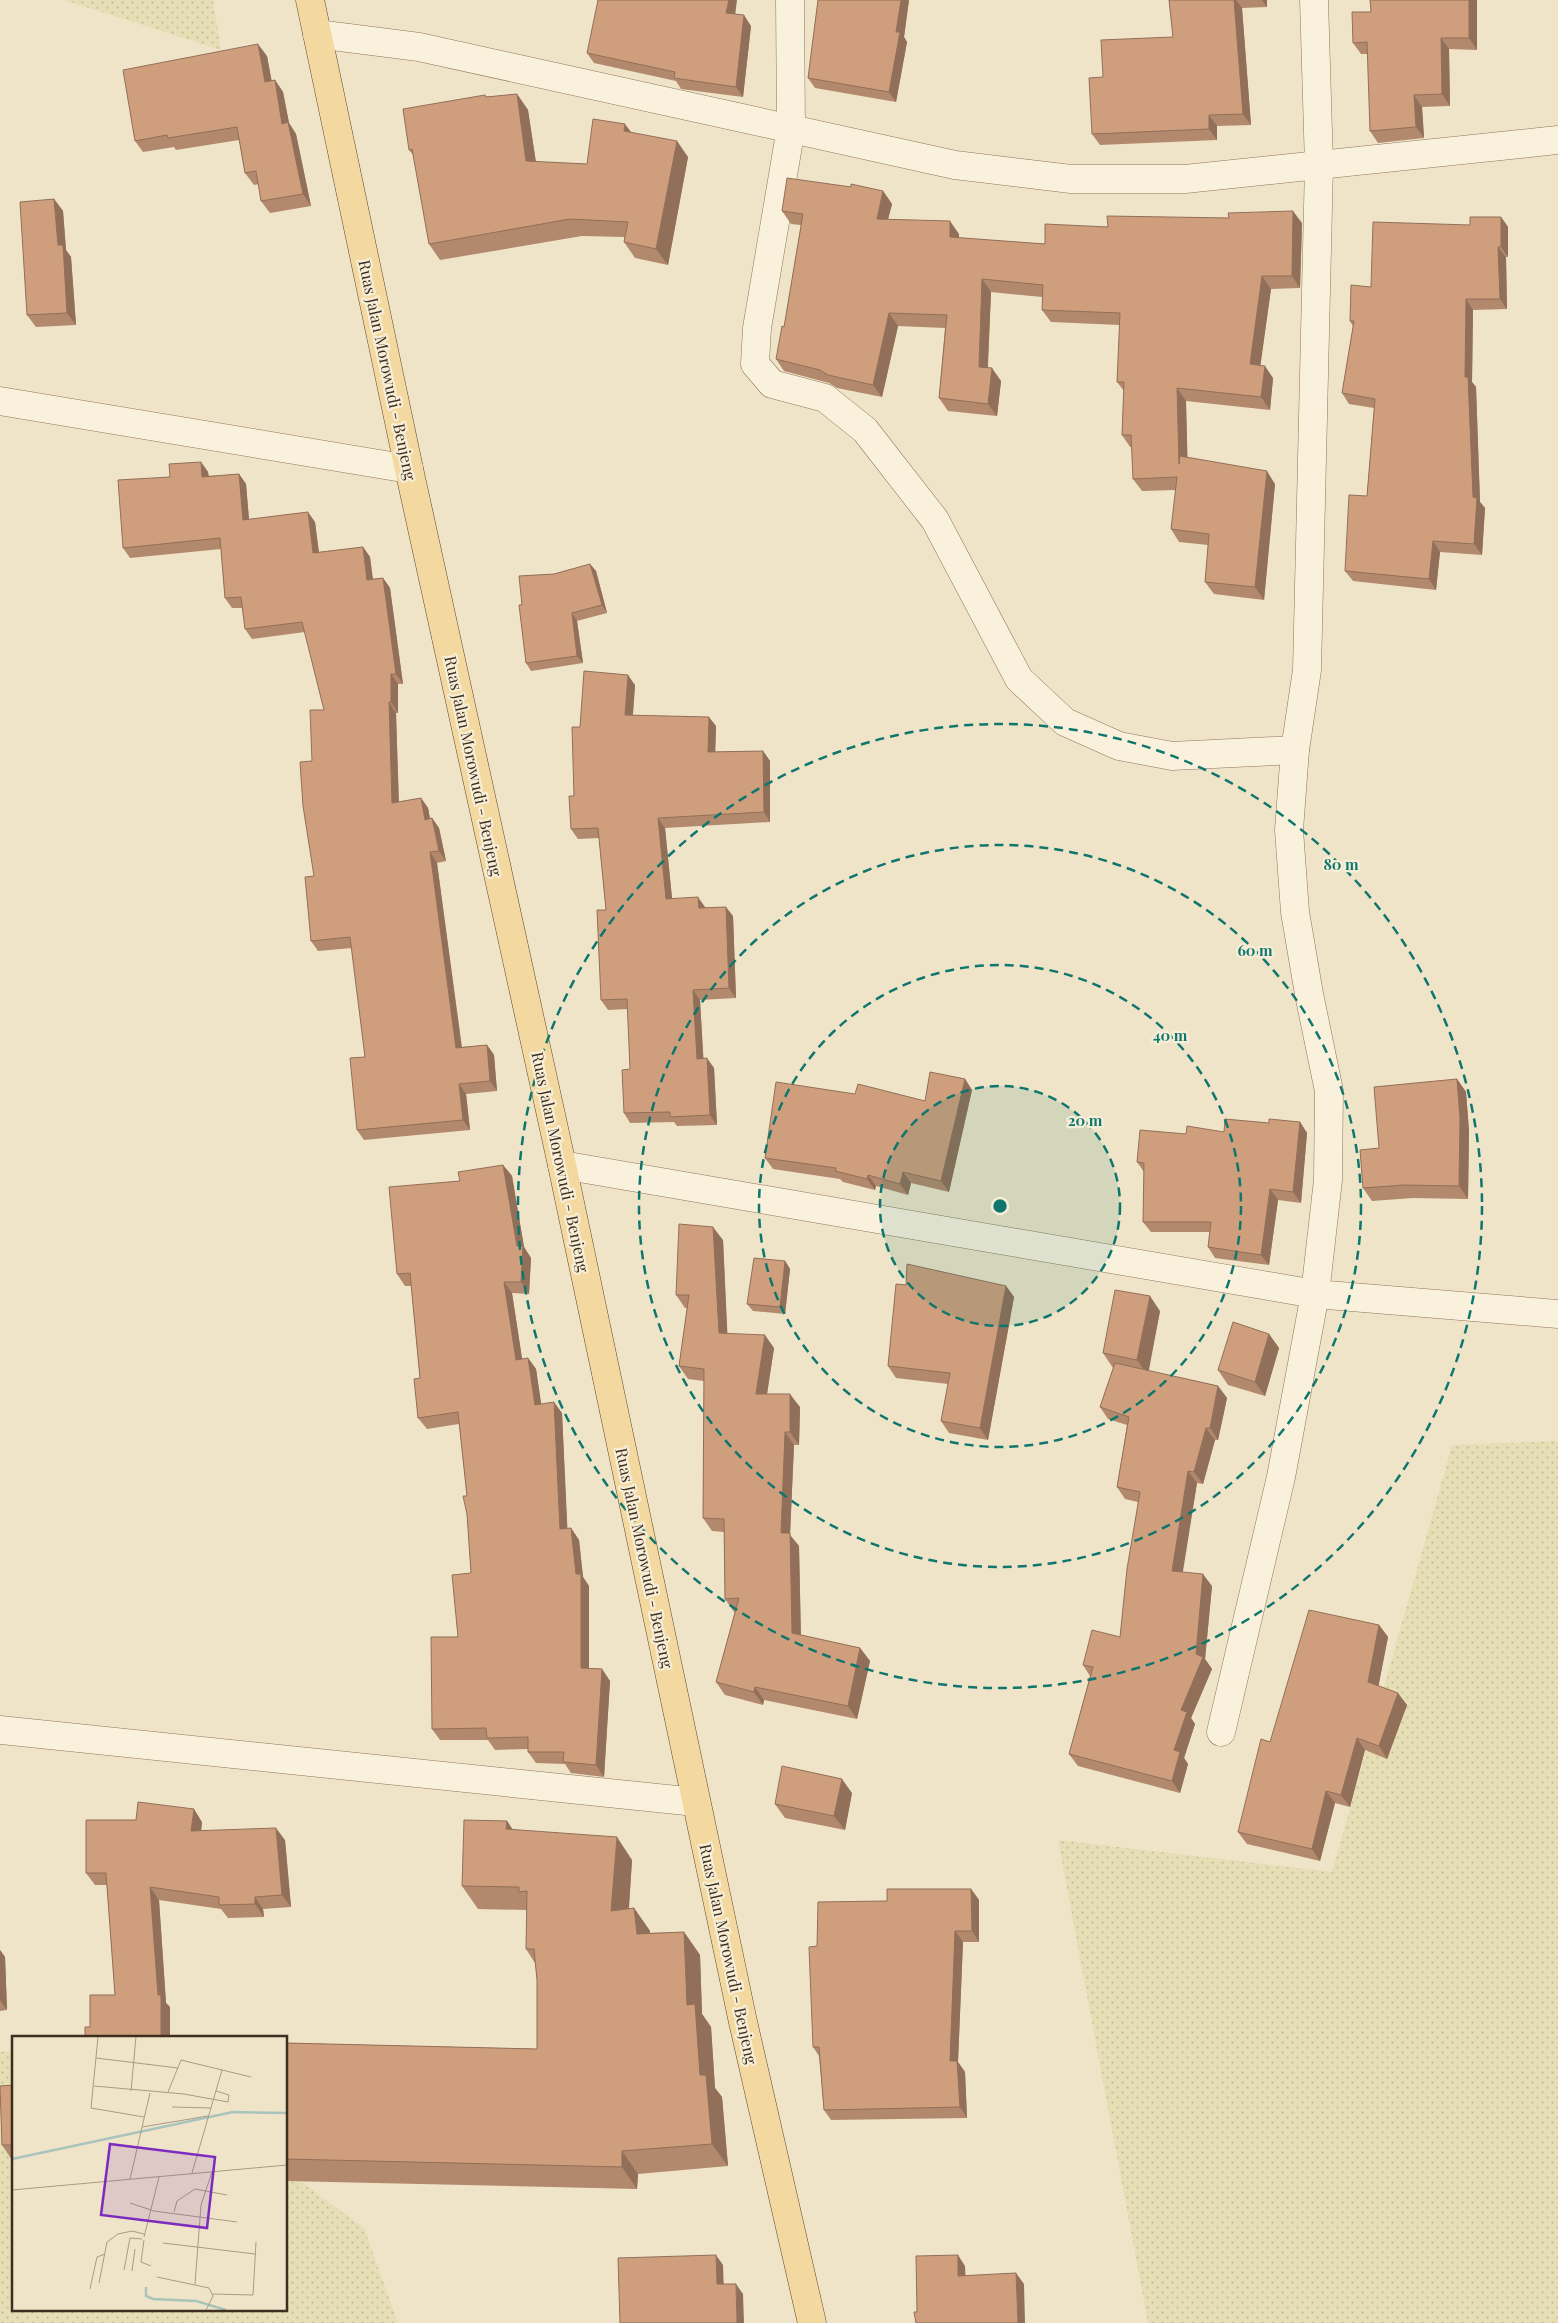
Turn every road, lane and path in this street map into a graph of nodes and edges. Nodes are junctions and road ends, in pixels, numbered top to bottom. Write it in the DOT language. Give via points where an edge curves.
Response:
graph roads {
  1 [pos="310,0"];
  2 [pos="790,0"];
  3 [pos="1314,0"];
  4 [pos="317,34"];
  5 [pos="791,128"];
  6 [pos="1558,140"];
  7 [pos="1319,166"];
  8 [pos="0,401"];
  9 [pos="409,470"];
  10 [pos="1295,750"];
  11 [pos="562,1165"];
  12 [pos="1315,1294"];
  13 [pos="1558,1314"];
  14 [pos="0,1730"];
  15 [pos="1221,1732"];
  16 [pos="696,1802"];
  17 [pos="812,2323"];
  1 -- 4 [label="main road, Ruas Jalan Morowudi - Benjeng"];
  2 -- 5 [label="street"];
  3 -- 7 [label="street"];
  4 -- 5 [label="street" via="418,47"];
  4 -- 9 [label="main road, Ruas Jalan Morowudi - Benjeng"];
  5 -- 7 [label="street" via="955,165 1071,178 1185,179"];
  5 -- 10 [label="street" via="757,328 755,364 772,384 825,398 865,430 935,520 1019,679 1065,722 1119,746 1172,756"];
  6 -- 7 [label="street"];
  7 -- 10 [label="street" via="1307,670"];
  8 -- 9 [label="street"];
  9 -- 11 [label="main road, Ruas Jalan Morowudi - Benjeng"];
  10 -- 12 [label="street" via="1289,830 1295,912 1329,1091 1328,1180"];
  11 -- 12 [label="street"];
  11 -- 16 [label="main road, Ruas Jalan Morowudi - Benjeng"];
  12 -- 13 [label="street"];
  12 -- 15 [label="street" via="1281,1477"];
  14 -- 16 [label="street"];
  16 -- 17 [label="main road, Ruas Jalan Morowudi - Benjeng"];
}
